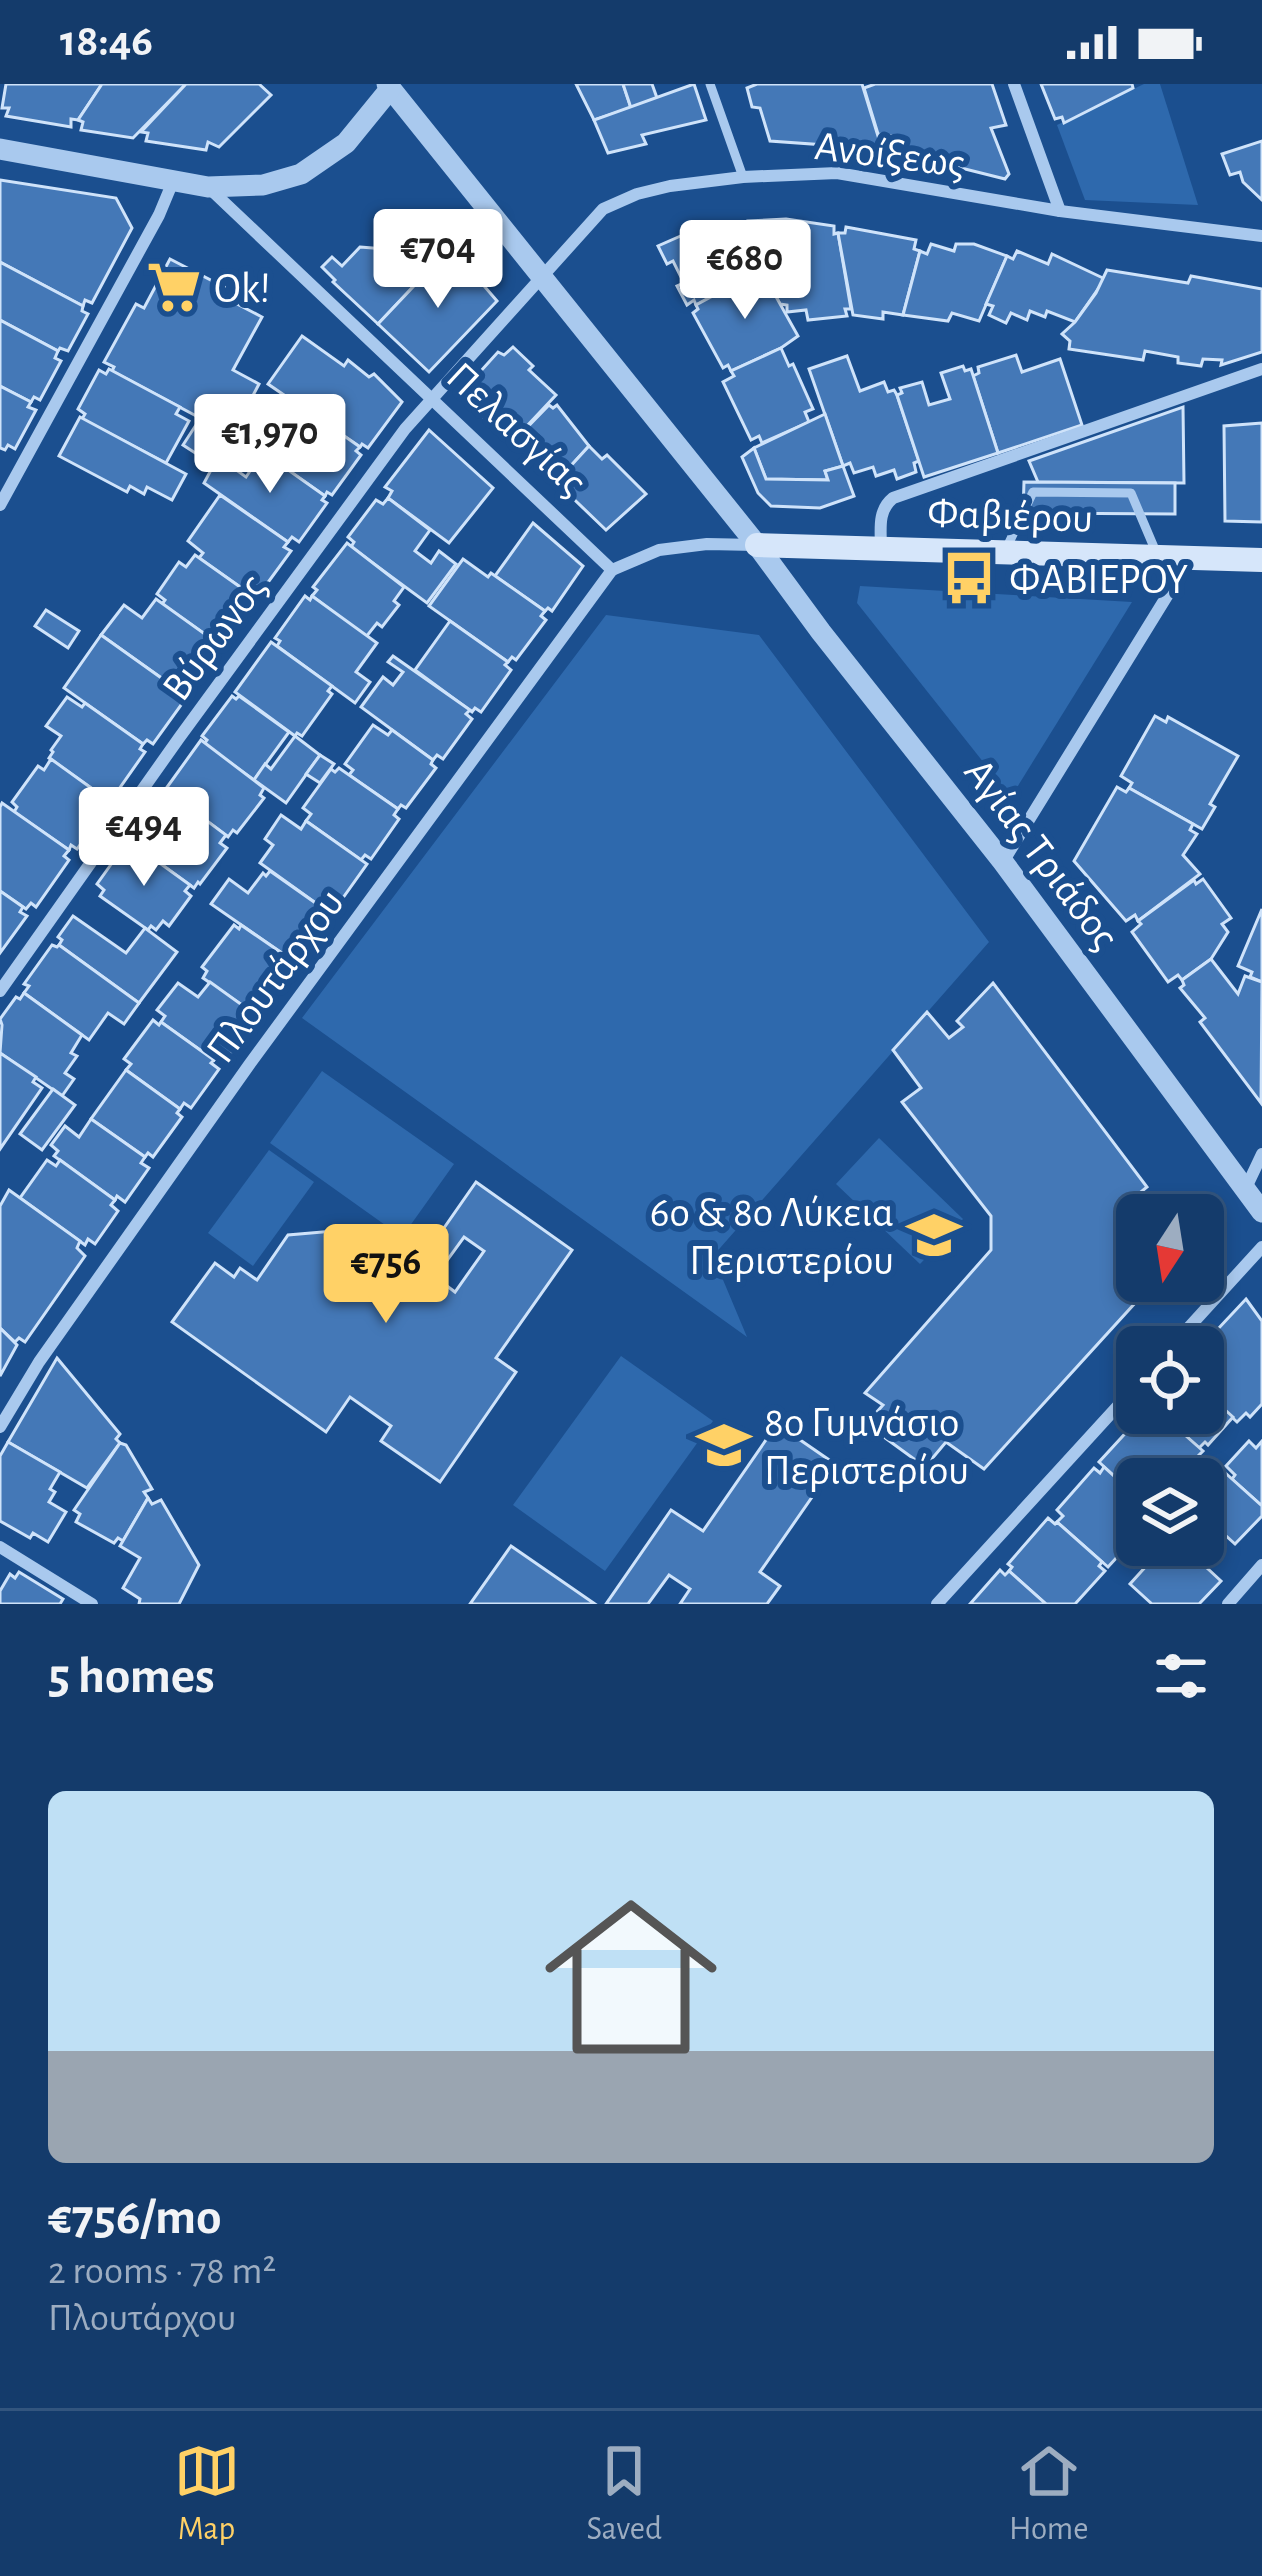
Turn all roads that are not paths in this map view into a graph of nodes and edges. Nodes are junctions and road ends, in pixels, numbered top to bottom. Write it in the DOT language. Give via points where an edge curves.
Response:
graph roads {
  1 [pos="710,84"];
  2 [pos="1014,84"];
  3 [pos="391,86"];
  4 [pos="0,149"];
  5 [pos="743,177"];
  6 [pos="174,179"];
  7 [pos="208,187"];
  8 [pos="1060,211"];
  9 [pos="1262,236"];
  10 [pos="542,276"];
  11 [pos="1262,368"];
  12 [pos="431,400"];
  13 [pos="0,505"];
  14 [pos="757,544"];
  15 [pos="881,549"];
  16 [pos="1005,552"];
  17 [pos="1158,557"];
  18 [pos="1191,557"];
  19 [pos="1262,560"];
  20 [pos="612,570"];
  21 [pos="1003,862"];
  22 [pos="0,992"];
  23 [pos="1262,1154"];
  24 [pos="1246,1190"];
  25 [pos="1262,1212"];
  26 [pos="1262,1247"];
  27 [pos="1190,1326"];
  28 [pos="1116,1407"];
  29 [pos="0,1427"];
  30 [pos="0,1547"];
  31 [pos="1262,1565"];
  32 [pos="92,1604"];
  33 [pos="938,1604"];
  34 [pos="1228,1604"];
  1 -- 5 [label="lane"];
  2 -- 8 [label="street"];
  3 -- 7 [label="street" via="346,142 301,174"];
  3 -- 10 [label="street, Αγίας Τριάδος"];
  4 -- 6 [label="street"];
  5 -- 8 [label="street, Ανοίξεως" via="837,173"];
  5 -- 10 [label="street, Ανοίξεως" via="670,186 603,209"];
  6 -- 7 [label="street"];
  6 -- 13 [label="street"];
  7 -- 12 [label="street, Πελασγίας"];
  8 -- 9 [label="street, Ανοίξεως"];
  10 -- 12 [label="street, Βύρωνος"];
  10 -- 14 [label="street, Αγίας Τριάδος"];
  11 -- 15 [label="street" via="893,498 881,517"];
  12 -- 20 [label="street, Πελασγίας"];
  12 -- 22 [label="street, Βύρωνος"];
  14 -- 15 [label="main road, Φαβιέρου"];
  14 -- 20 [label="street" via="659,550"];
  14 -- 21 [label="street, Αγίας Τριάδος"];
  15 -- 16 [label="main road, Φαβιέρου"];
  16 -- 17 [label="main road, Φαβιέρου"];
  16 -- 17 [label="lane" via="1033,492 1131,493"];
  17 -- 18 [label="main road, Φαβιέρου"];
  18 -- 19 [label="main road, Φαβιέρου"];
  18 -- 21 [label="street"];
  20 -- 29 [label="street, Πλουτάρχου" via="249,1065"];
  21 -- 24 [label="street, Αγίας Τριάδος"];
  23 -- 24 [label="street"];
  24 -- 25 [label="street, Αγίας Τριάδος"];
  26 -- 27 [label="street"];
  28 -- 33 [label="street"];
  30 -- 32 [label="street"];
  31 -- 34 [label="street"];
}
